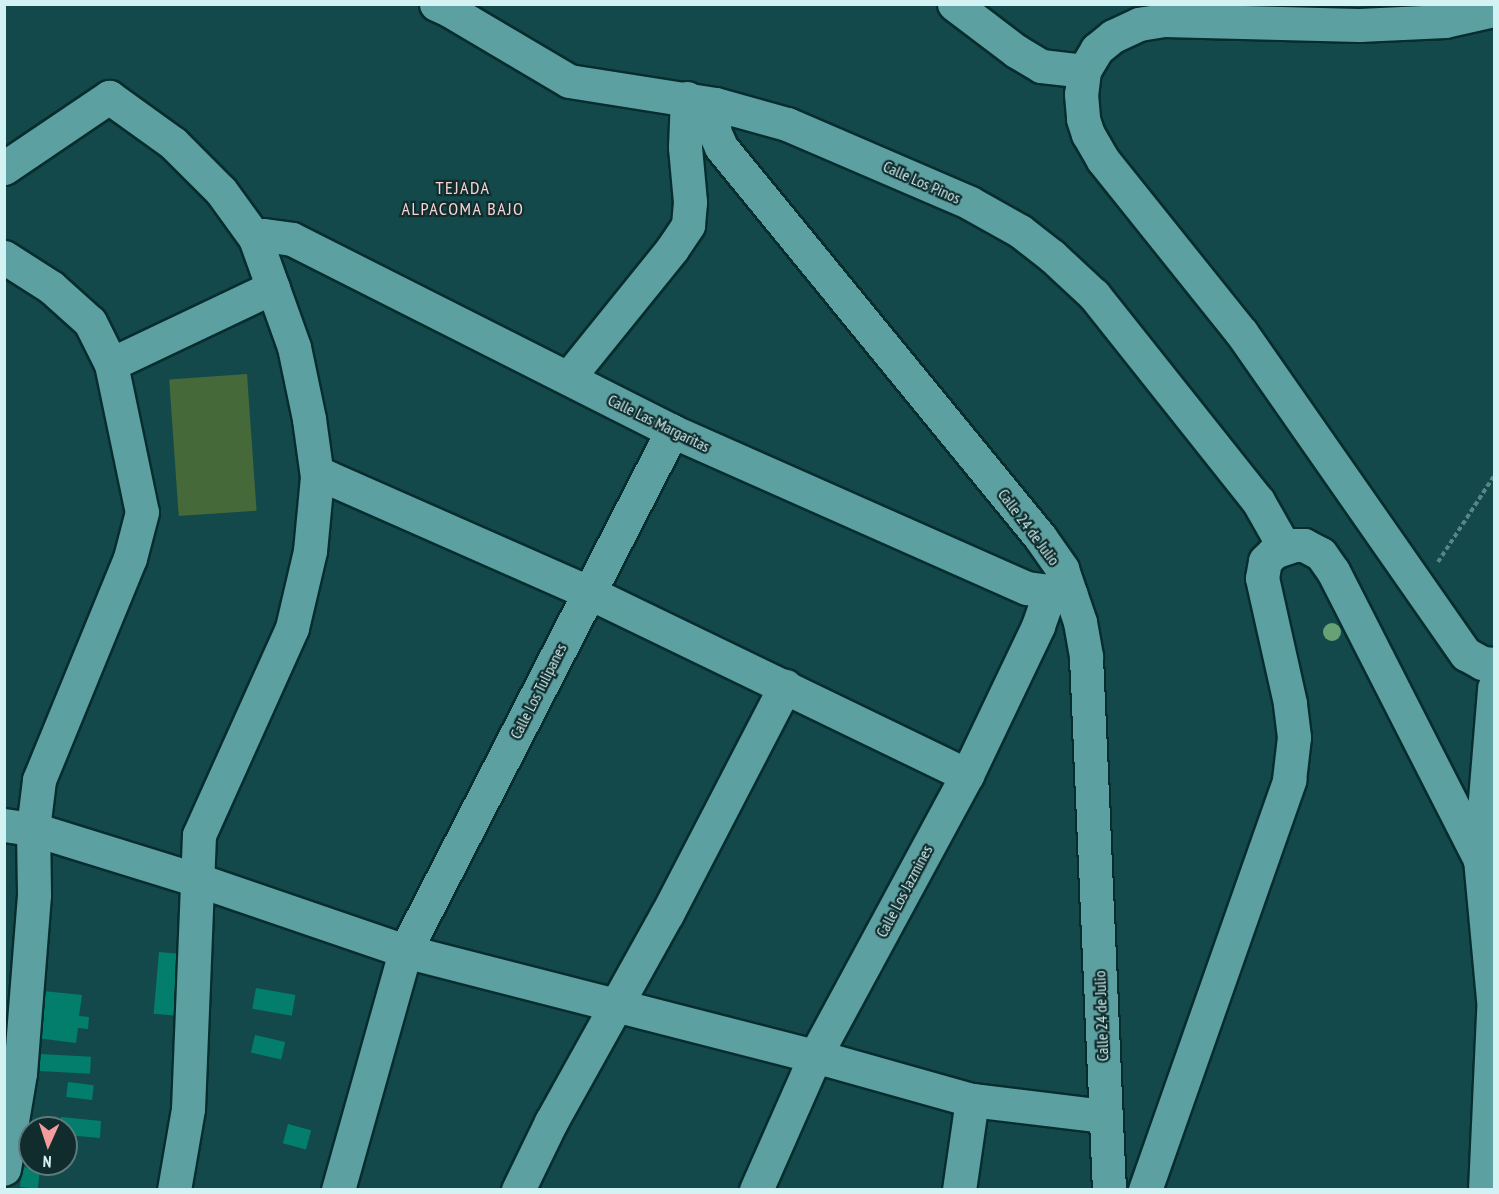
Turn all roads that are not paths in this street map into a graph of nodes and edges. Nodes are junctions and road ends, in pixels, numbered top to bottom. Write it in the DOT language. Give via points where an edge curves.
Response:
graph roads {
  1 [pos="436,4"];
  2 [pos="954,4"];
  3 [pos="1494,10"];
  4 [pos="1084,71"];
  5 [pos="701,101"];
  6 [pos="4,168"];
  7 [pos="255,238"];
  8 [pos="4,257"];
  9 [pos="273,287"];
  10 [pos="111,364"];
  11 [pos="568,378"];
  12 [pos="672,431"];
  13 [pos="317,477"];
  14 [pos="1284,547"];
  15 [pos="588,592"];
  16 [pos="1060,593"];
  17 [pos="1494,664"];
  18 [pos="785,686"];
  19 [pos="1494,688"];
  20 [pos="967,775"];
  21 [pos="19,827"];
  22 [pos="1487,867"];
  23 [pos="195,879"];
  24 [pos="405,951"];
  25 [pos="1493,996"];
  26 [pos="616,1007"];
  27 [pos="815,1056"];
  28 [pos="972,1100"];
  29 [pos="1105,1116"];
  30 [pos="4,1169"];
  31 [pos="1488,1189"];
  32 [pos="174,1190"];
  33 [pos="338,1190"];
  34 [pos="518,1190"];
  35 [pos="756,1190"];
  36 [pos="958,1190"];
  37 [pos="1109,1190"];
  38 [pos="1145,1190"];
  1 -- 5 [label="street, Calle Los Pinos" via="569,81"];
  2 -- 4 [label="street" via="1041,66"];
  3 -- 4 [label="street" via="1444,21 1359,25 1164,20 1139,24 1113,36 1097,49"];
  4 -- 17 [label="street" via="1083,119 1103,160 1241,332 1466,654 1482,663"];
  5 -- 11 [label="street" via="685,147 688,225"];
  5 -- 14 [label="street, Calle Los Pinos" via="787,124 941,190 1020,231 1094,295 1258,501"];
  5 -- 16 [label="street, Calle 24 de Julio" via="721,147 1040,537 1062,569"];
  6 -- 7 [label="street" via="109,97 173,144 221,192"];
  7 -- 9 [label="street"];
  7 -- 11 [label="street, Calle Las Margaritas" via="264,235 292,239"];
  8 -- 10 [label="street" via="51,287 90,321"];
  9 -- 10 [label="street"];
  9 -- 13 [label="street" via="294,347"];
  10 -- 21 [label="street" via="142,512 130,558"];
  11 -- 12 [label="street, Calle Las Margaritas"];
  12 -- 15 [label="street, Calle Los Tulipanes"];
  12 -- 16 [label="street, Calle Las Margaritas" via="1027,588"];
  13 -- 15 [label="street" via="327,477"];
  13 -- 23 [label="street" via="310,551 292,628 199,835"];
  14 -- 22 [label="street" via="1304,545 1321,554 1333,571"];
  14 -- 38 [label="street" via="1266,561 1262,578 1290,703 1294,736 1289,780"];
  15 -- 18 [label="street"];
  15 -- 24 [label="street, Calle Los Tulipanes"];
  16 -- 20 [label="street, Calle Los Jazmines" via="1038,626"];
  16 -- 29 [label="street, Calle 24 de Julio" via="1080,622 1086,657"];
  18 -- 20 [label="street"];
  18 -- 26 [label="street"];
  19 -- 22 [label="street"];
  20 -- 27 [label="street, Calle Los Jazmines"];
  21 -- 23 [label="street"];
  21 -- 30 [label="street" via="34,895 21,1061"];
  22 -- 25 [label="street"];
  23 -- 24 [label="street"];
  23 -- 32 [label="street" via="188,1109"];
  24 -- 26 [label="street"];
  24 -- 33 [label="street, Calle Los Tulipanes"];
  25 -- 31 [label="street"];
  26 -- 27 [label="street"];
  26 -- 34 [label="street" via="551,1122"];
  27 -- 28 [label="street"];
  27 -- 35 [label="street, Calle Los Jazmines"];
  28 -- 29 [label="street"];
  28 -- 36 [label="street"];
  29 -- 37 [label="street, Calle 24 de Julio"];
}
